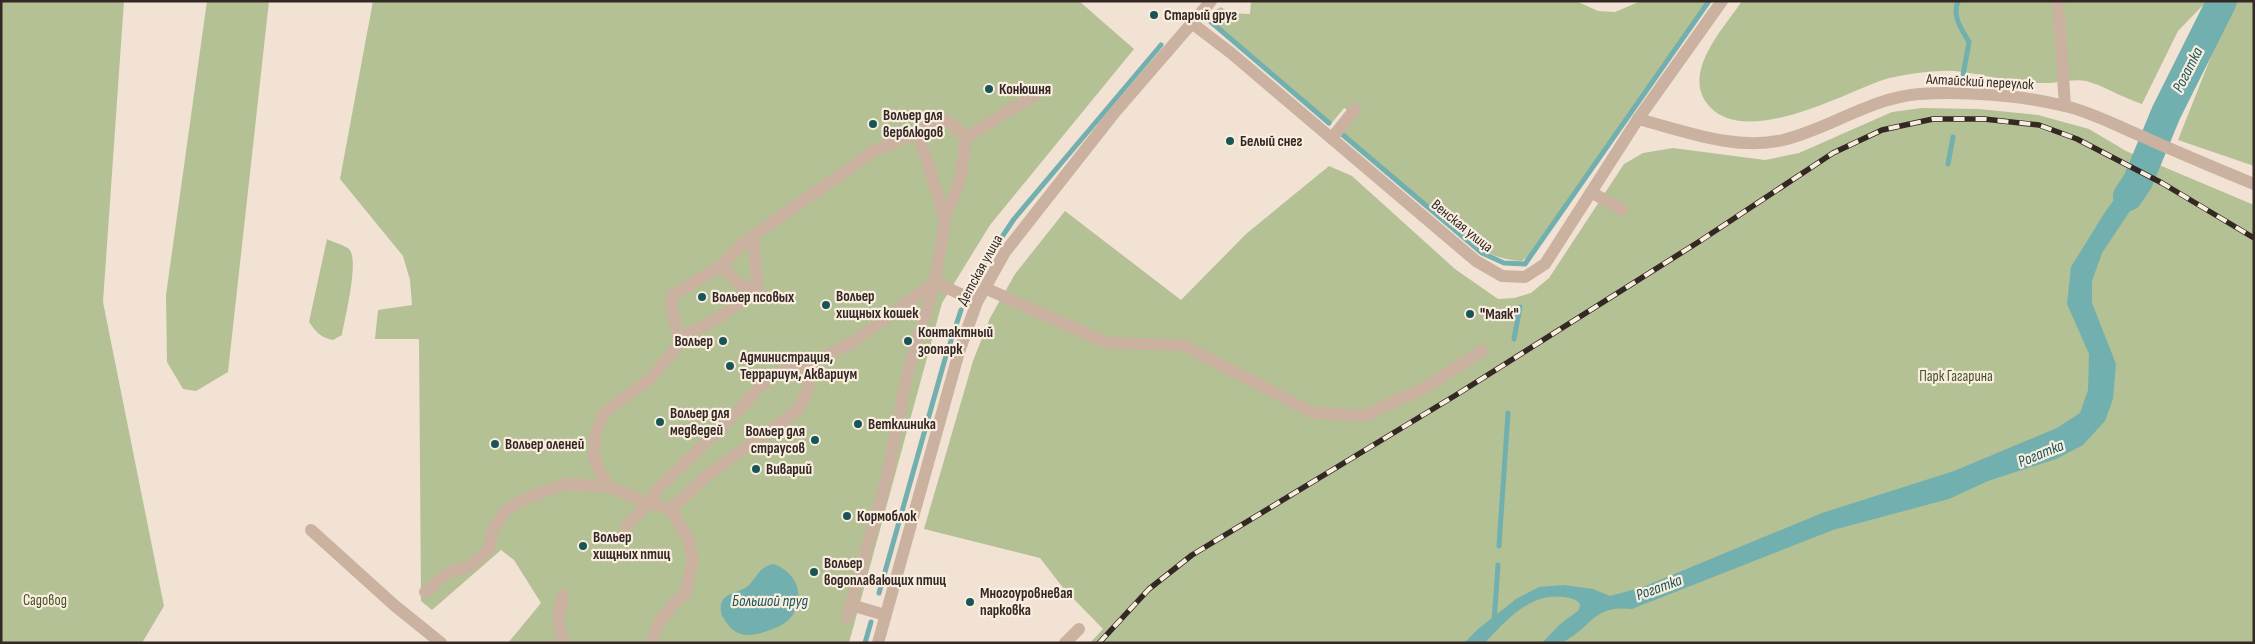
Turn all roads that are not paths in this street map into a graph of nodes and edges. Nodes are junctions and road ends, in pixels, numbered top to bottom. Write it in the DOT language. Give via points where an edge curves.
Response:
graph roads {
  1 [pos="1211,1"];
  2 [pos="1722,1"];
  3 [pos="2058,1"];
  4 [pos="1193,24"];
  5 [pos="1042,92"];
  6 [pos="2065,106"];
  7 [pos="1355,109"];
  8 [pos="1638,119"];
  9 [pos="918,132"];
  10 [pos="966,137"];
  11 [pos="1332,138"];
  12 [pos="2254,184"];
  13 [pos="1592,192"];
  14 [pos="1622,210"];
  15 [pos="945,219"];
  16 [pos="753,236"];
  17 [pos="720,266"];
  18 [pos="935,282"];
  19 [pos="985,288"];
  20 [pos="759,292"];
  21 [pos="977,302"];
  22 [pos="679,339"];
  23 [pos="1482,351"];
  24 [pos="808,364"];
  25 [pos="610,486"];
  26 [pos="648,503"];
  27 [pos="671,509"];
  28 [pos="626,528"];
  29 [pos="311,530"];
  30 [pos="425,592"];
  31 [pos="563,595"];
  32 [pos="851,605"];
  33 [pos="885,616"];
  34 [pos="847,618"];
  35 [pos="1080,629"];
  36 [pos="441,643"];
  37 [pos="563,643"];
  38 [pos="651,643"];
  39 [pos="878,643"];
  40 [pos="1064,643"];
  1 -- 4 [label="street, Детская улица"];
  2 -- 8 [label="street, Венская улица"];
  3 -- 6 [label="street"];
  4 -- 11 [label="street, Венская улица"];
  4 -- 19 [label="street, Детская улица" via="1091,143 1005,252"];
  5 -- 10 [label="street"];
  6 -- 8 [label="street, Алтайский переулок" via="2030,99 1956,93 1917,94 1890,100 1783,140 1758,143 1728,142"];
  6 -- 12 [label="street, Алтайский переулок"];
  7 -- 11 [label="street"];
  8 -- 13 [label="street, Венская улица"];
  9 -- 10 [label="street" via="946,120"];
  9 -- 15 [label="street"];
  9 -- 16 [label="street" via="874,151"];
  10 -- 15 [label="street" via="961,176"];
  11 -- 13 [label="street, Венская улица" via="1476,261 1502,276 1525,277 1545,264"];
  13 -- 14 [label="street"];
  15 -- 18 [label="street"];
  16 -- 17 [label="street"];
  16 -- 20 [label="street"];
  17 -- 20 [label="street" via="740,284"];
  17 -- 22 [label="street" via="673,295 671,306"];
  18 -- 21 [label="street"];
  18 -- 24 [label="street" via="854,342"];
  18 -- 32 [label="street" via="907,375 888,473"];
  19 -- 21 [label="street, Детская улица"];
  19 -- 23 [label="street" via="1107,343 1183,345 1311,412 1364,416 1426,387"];
  20 -- 22 [label="street"];
  21 -- 33 [label="street, Детская улица" via="959,352"];
  22 -- 25 [label="street" via="677,347 650,379 604,413 595,434 594,456 600,473"];
  24 -- 26 [label="street" via="790,368 760,386"];
  24 -- 27 [label="street" via="808,391 797,411 710,474"];
  25 -- 26 [label="street"];
  25 -- 30 [label="street" via="565,484 520,501 505,511 493,529 489,549 483,555 470,566 447,573"];
  26 -- 27 [label="street"];
  26 -- 28 [label="street"];
  27 -- 38 [label="street" via="689,541 693,560 686,593 659,623"];
  29 -- 36 [label="street"];
  31 -- 37 [label="street" via="558,621"];
  32 -- 33 [label="street"];
  32 -- 34 [label="street"];
  33 -- 39 [label="street, Детская улица"];
  35 -- 40 [label="street"];
}
